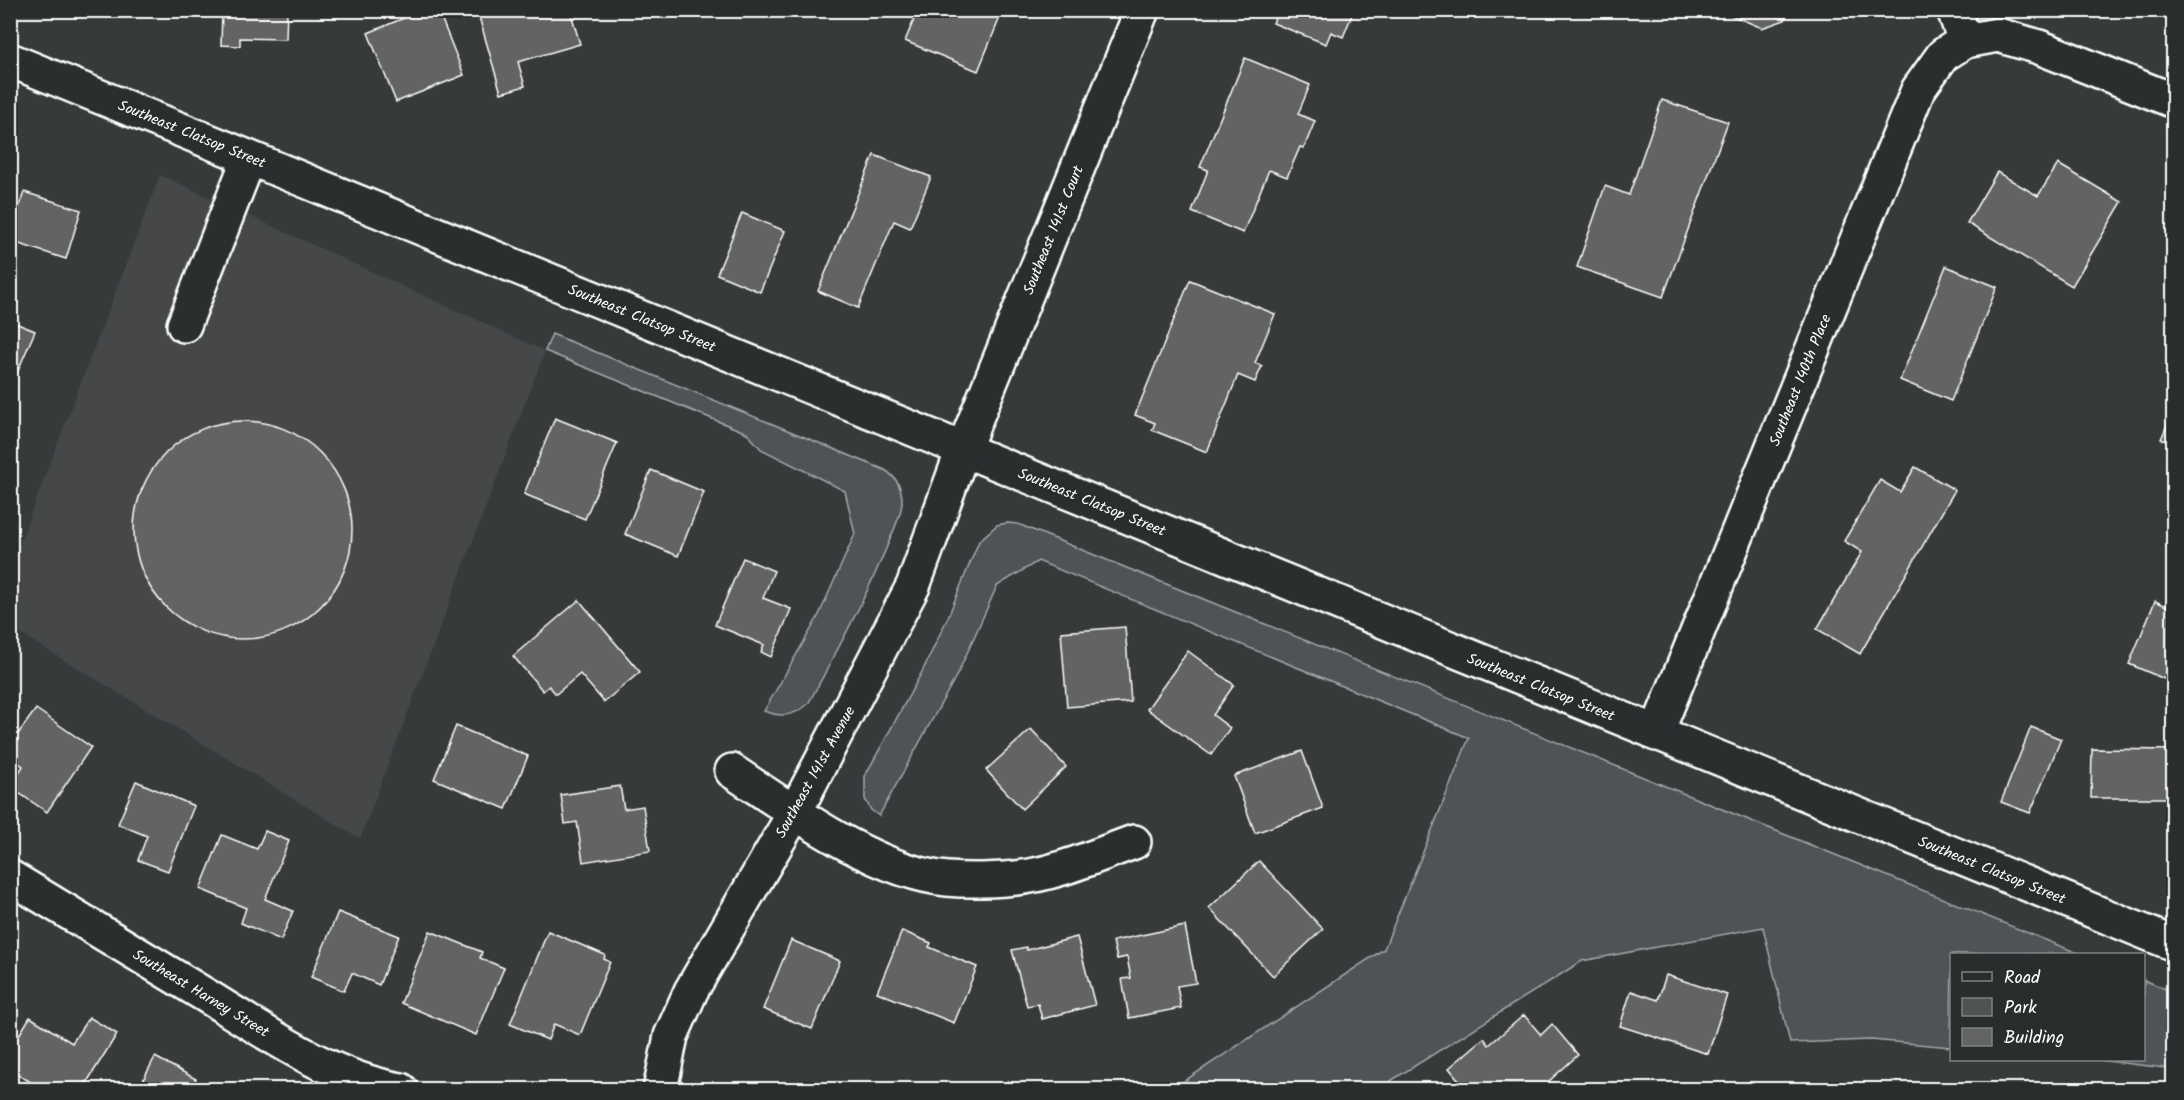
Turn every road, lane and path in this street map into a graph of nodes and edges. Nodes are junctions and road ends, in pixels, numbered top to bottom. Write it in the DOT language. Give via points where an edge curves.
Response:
graph roads {
  1 [pos="1142,10"];
  2 [pos="1954,10"];
  3 [pos="1965,41"];
  4 [pos="10,60"];
  5 [pos="2174,101"];
  6 [pos="249,158"];
  7 [pos="184,325"];
  8 [pos="963,450"];
  9 [pos="1656,734"];
  10 [pos="732,771"];
  11 [pos="795,813"];
  12 [pos="1134,842"];
  13 [pos="10,876"];
  14 [pos="2174,944"];
  15 [pos="401,1089"];
  16 [pos="660,1089"];
  1 -- 8 [label="street, Southeast 141st Court"];
  2 -- 3 [label="street"];
  3 -- 5 [label="street" via="1998,35 2039,47"];
  3 -- 9 [label="street, Southeast 140th Place" via="1943,55 1918,90"];
  4 -- 6 [label="street, Southeast Clatsop Street"];
  6 -- 7 [label="street"];
  6 -- 8 [label="street, Southeast Clatsop Street"];
  8 -- 9 [label="street, Southeast Clatsop Street"];
  8 -- 11 [label="street, Southeast 141st Avenue" via="914,585"];
  9 -- 14 [label="street, Southeast Clatsop Street"];
  10 -- 11 [label="street"];
  11 -- 12 [label="street" via="869,855 945,879 1018,878"];
  11 -- 16 [label="street, Southeast 141st Avenue" via="691,991 671,1036"];
  13 -- 15 [label="street, Southeast Harney Street" via="277,1039 327,1066 384,1087"];
}
